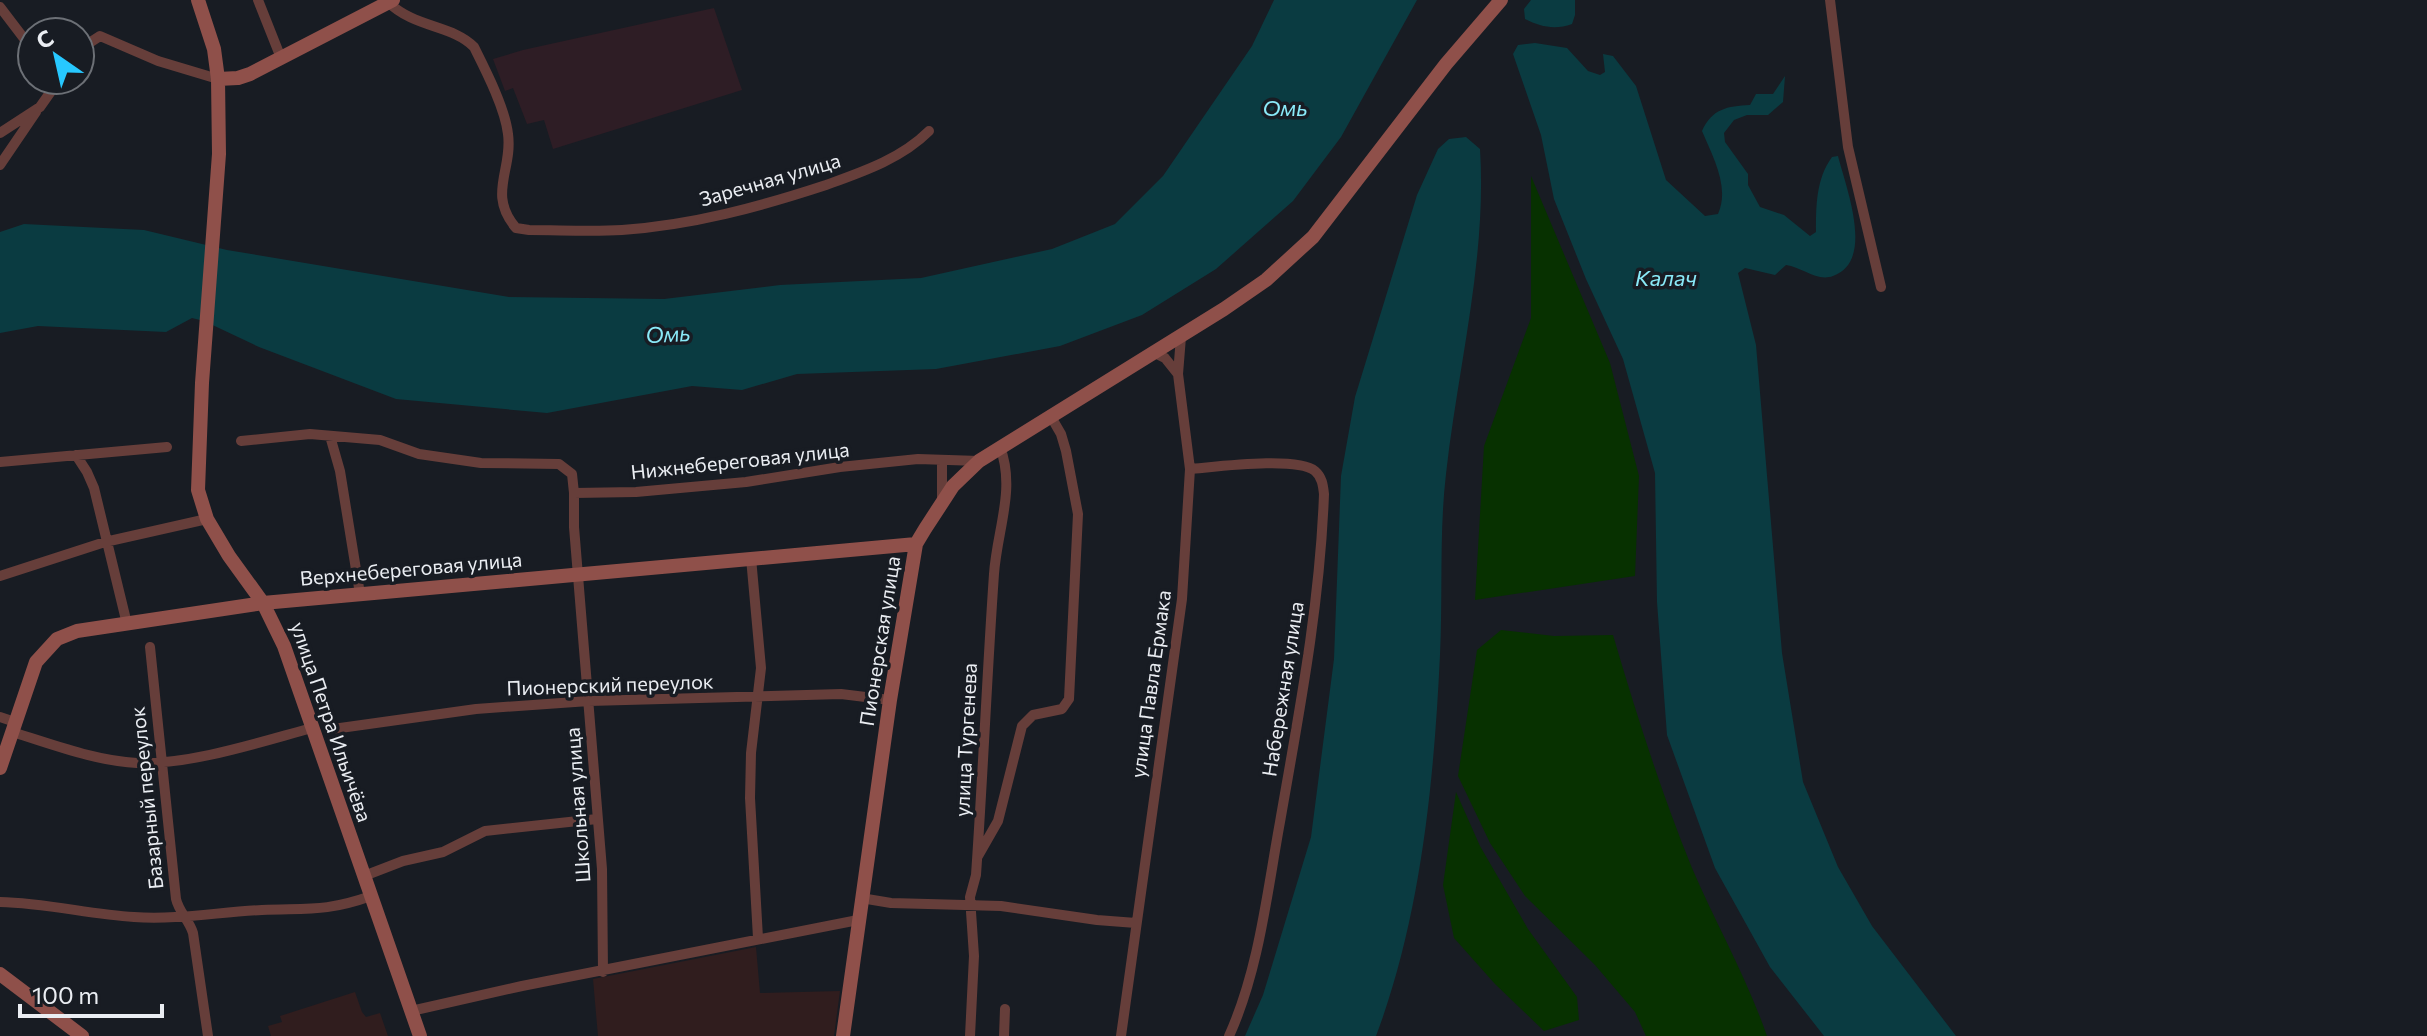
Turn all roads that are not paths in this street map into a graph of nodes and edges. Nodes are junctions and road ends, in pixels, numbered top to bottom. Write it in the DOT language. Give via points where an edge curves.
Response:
graph roads {
  1 [pos="198,0"];
  2 [pos="258,0"];
  3 [pos="1501,0"];
  4 [pos="1830,0"];
  5 [pos="391,1"];
  6 [pos="0,7"];
  7 [pos="16,28"];
  8 [pos="96,39"];
  9 [pos="281,58"];
  10 [pos="218,79"];
  11 [pos="48,96"];
  12 [pos="40,107"];
  13 [pos="929,131"];
  14 [pos="0,133"];
  15 [pos="0,165"];
  16 [pos="1881,287"];
  17 [pos="1181,337"];
  18 [pos="1155,353"];
  19 [pos="1178,374"];
  20 [pos="1050,415"];
  21 [pos="330,436"];
  22 [pos="241,441"];
  23 [pos="167,447"];
  24 [pos="1000,447"];
  25 [pos="76,455"];
  26 [pos="942,460"];
  27 [pos="979,461"];
  28 [pos="0,462"];
  29 [pos="1190,469"];
  30 [pos="574,493"];
  31 [pos="942,500"];
  32 [pos="207,519"];
  33 [pos="105,542"];
  34 [pos="916,544"];
  35 [pos="751,558"];
  36 [pos="579,573"];
  37 [pos="0,576"];
  38 [pos="360,594"];
  39 [pos="263,603"];
  40 [pos="127,624"];
  41 [pos="150,647"];
  42 [pos="758,698"];
  43 [pos="890,700"];
  44 [pos="589,701"];
  45 [pos="0,717"];
  46 [pos="13,727"];
  47 [pos="312,728"];
  48 [pos="333,729"];
  49 [pos="160,763"];
  50 [pos="0,768"];
  51 [pos="597,819"];
  52 [pos="978,857"];
  53 [pos="364,876"];
  54 [pos="371,896"];
  55 [pos="861,898"];
  56 [pos="0,902"];
  57 [pos="970,907"];
  58 [pos="186,918"];
  59 [pos="858,920"];
  60 [pos="1136,923"];
  61 [pos="758,938"];
  62 [pos="603,972"];
  63 [pos="0,974"];
  64 [pos="1005,1009"];
  65 [pos="411,1011"];
  66 [pos="82,1036"];
  67 [pos="208,1036"];
  68 [pos="420,1036"];
  69 [pos="843,1036"];
  70 [pos="970,1036"];
  71 [pos="1004,1036"];
  72 [pos="1121,1036"];
  73 [pos="1229,1036"];
  1 -- 10 [label="street, улица Петра Ильичёва"];
  2 -- 9 [label="street"];
  3 -- 17 [label="street, Пионерская улица" via="1313,237 1266,280"];
  4 -- 16 [label="street" via="1848,147"];
  5 -- 9 [label="street"];
  5 -- 13 [label="street, Заречная улица" via="407,18 466,38 474,47 509,136 501,186 503,208 516,228 620,230 717,217 875,167"];
  6 -- 7 [label="street"];
  8 -- 10 [label="street"];
  9 -- 10 [label="street" via="238,78"];
  10 -- 32 [label="street, улица Петра Ильичёва" via="219,154 197,477"];
  11 -- 12 [label="street"];
  12 -- 14 [label="street"];
  12 -- 15 [label="street"];
  17 -- 18 [label="street, Пионерская улица"];
  17 -- 19 [label="street, улица Павла Ермака"];
  18 -- 19 [label="street"];
  18 -- 20 [label="street, Пионерская улица"];
  19 -- 29 [label="street, улица Павла Ермака"];
  20 -- 24 [label="street, Пионерская улица"];
  20 -- 52 [label="street" via="1066,451 1078,514 1069,699 1062,709 1033,715 1022,726 998,821"];
  21 -- 22 [label="street"];
  21 -- 30 [label="street" via="380,440 419,454 481,463 559,464 572,474"];
  21 -- 38 [label="street"];
  23 -- 25 [label="street"];
  24 -- 27 [label="street, Пионерская улица"];
  24 -- 52 [label="street, улица Тургенева" via="1008,474 994,569"];
  25 -- 28 [label="street"];
  25 -- 33 [label="street" via="94,488"];
  26 -- 27 [label="street, Нижнебереговая улица"];
  26 -- 30 [label="street, Нижнебереговая улица" via="636,492"];
  26 -- 31 [label="street"];
  27 -- 31 [label="street, Пионерская улица"];
  29 -- 60 [label="street, улица Павла Ермака" via="1182,599"];
  29 -- 73 [label="street, Набережная улица" via="1292,464 1314,470 1324,494 1316,608 1300,710 1262,921"];
  30 -- 36 [label="street, Школьная улица"];
  31 -- 34 [label="street, Пионерская улица"];
  32 -- 33 [label="street"];
  32 -- 39 [label="street, улица Петра Ильичёва"];
  33 -- 37 [label="street"];
  33 -- 40 [label="street"];
  34 -- 35 [label="street, Верхнебереговая улица"];
  34 -- 43 [label="street, Пионерская улица"];
  35 -- 36 [label="street, Верхнебереговая улица"];
  35 -- 42 [label="street" via="761,668"];
  36 -- 38 [label="street, Верхнебереговая улица"];
  36 -- 44 [label="street, Школьная улица"];
  38 -- 39 [label="street, Верхнебереговая улица"];
  39 -- 40 [label="street, Верхнебереговая улица"];
  39 -- 47 [label="street, улица Петра Ильичёва"];
  40 -- 46 [label="street, Верхнебереговая улица" via="66,634 48,646 36,662"];
  41 -- 49 [label="street, Базарный переулок"];
  42 -- 43 [label="street, Пионерский переулок" via="841,694"];
  42 -- 44 [label="street, Пионерский переулок"];
  42 -- 61 [label="street" via="750,798"];
  43 -- 55 [label="street, Пионерская улица"];
  44 -- 48 [label="street, Пионерский переулок" via="476,709"];
  44 -- 51 [label="street, Школьная улица"];
  45 -- 46 [label="street"];
  46 -- 49 [label="street" via="103,758"];
  46 -- 50 [label="street, Верхнебереговая улица"];
  47 -- 49 [label="street"];
  47 -- 53 [label="street, улица Петра Ильичёва"];
  49 -- 58 [label="street, Базарный переулок" via="176,899"];
  51 -- 53 [label="street" via="485,831 443,852"];
  51 -- 62 [label="street, Школьная улица"];
  52 -- 57 [label="street, улица Тургенева"];
  53 -- 54 [label="street, улица Петра Ильичёва"];
  54 -- 58 [label="street" via="329,909"];
  54 -- 65 [label="street, улица Петра Ильичёва"];
  55 -- 57 [label="street"];
  55 -- 59 [label="street, Пионерская улица"];
  56 -- 58 [label="street"];
  57 -- 60 [label="street"];
  57 -- 70 [label="street, улица Тургенева"];
  58 -- 67 [label="street, Базарный переулок" via="193,933"];
  59 -- 61 [label="street"];
  59 -- 69 [label="street, Пионерская улица"];
  60 -- 72 [label="street, улица Павла Ермака"];
  61 -- 62 [label="street"];
  62 -- 65 [label="street"];
  63 -- 66 [label="street"];
  64 -- 71 [label="street"];
  65 -- 68 [label="street, улица Петра Ильичёва"];
}
